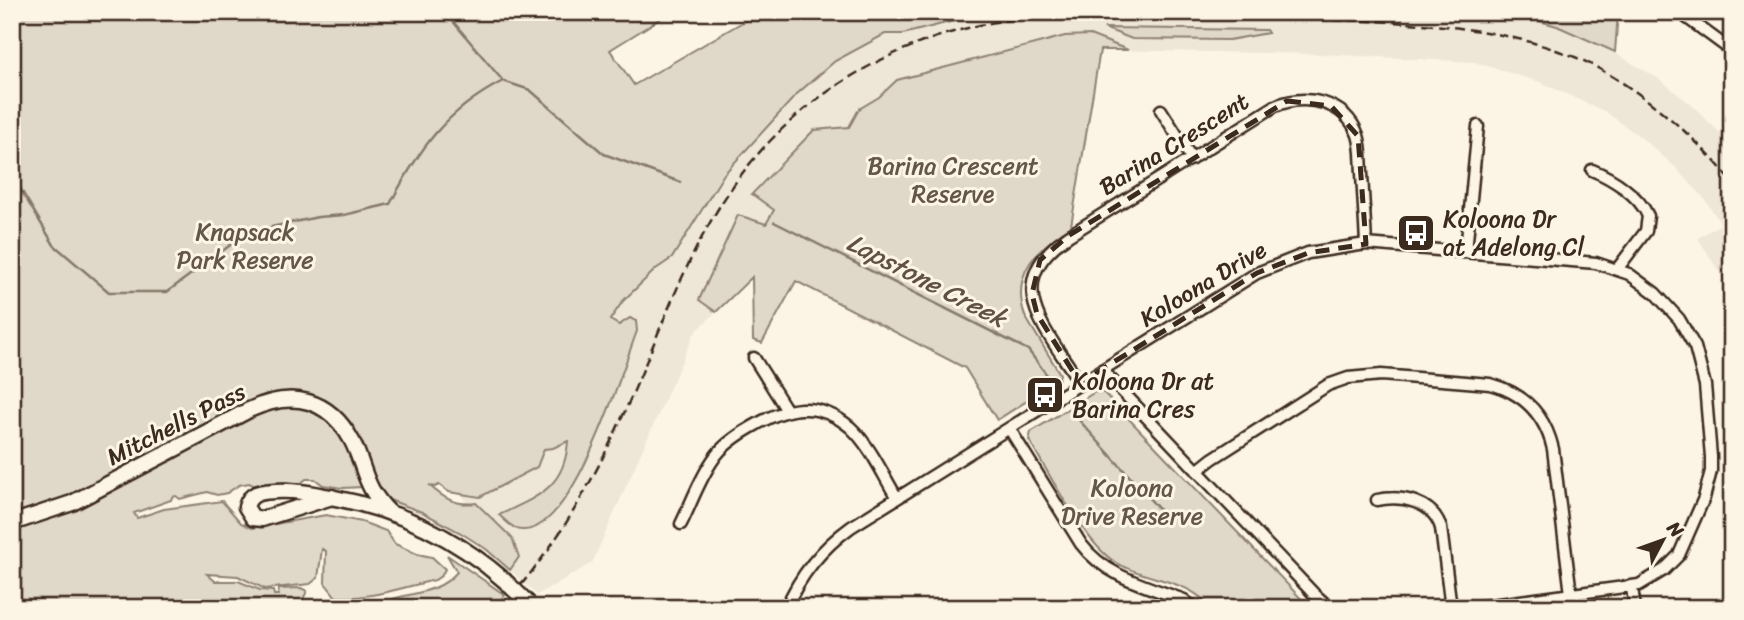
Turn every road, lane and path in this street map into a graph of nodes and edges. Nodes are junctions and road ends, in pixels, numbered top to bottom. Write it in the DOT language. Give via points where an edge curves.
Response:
graph roads {
  1 [pos="1685,14"];
  2 [pos="1732,51"];
  3 [pos="1161,110"];
  4 [pos="1478,126"];
  5 [pos="1192,159"];
  6 [pos="1592,170"];
  7 [pos="1366,244"];
  8 [pos="1466,251"];
  9 [pos="1618,268"];
  10 [pos="754,358"];
  11 [pos="1102,370"];
  12 [pos="1080,383"];
  13 [pos="786,409"];
  14 [pos="1009,428"];
  15 [pos="1197,471"];
  16 [pos="332,497"];
  17 [pos="897,498"];
  18 [pos="1377,500"];
  19 [pos="390,513"];
  20 [pos="12,523"];
  21 [pos="681,524"];
  22 [pos="1632,588"];
  23 [pos="1571,594"];
  24 [pos="532,606"];
  25 [pos="786,608"];
  26 [pos="1194,608"];
  27 [pos="1330,608"];
  28 [pos="1451,608"];
  29 [pos="1468,608"];
  30 [pos="1634,608"];
  1 -- 2 [label="street"];
  3 -- 5 [label="street"];
  4 -- 8 [label="street"];
  5 -- 7 [label="street, Barina Crescent" via="1287,101 1307,99 1331,106 1358,136"];
  5 -- 12 [label="street, Barina Crescent" via="1054,245 1040,260 1033,281 1034,304"];
  6 -- 9 [label="street" via="1609,177 1639,202 1648,216 1646,231"];
  7 -- 8 [label="street, Koloona Drive"];
  7 -- 11 [label="street, Koloona Drive" via="1308,253 1269,267"];
  8 -- 9 [label="street, Koloona Drive"];
  9 -- 22 [label="street, Koloona Drive" via="1662,299 1692,339 1704,377 1712,464 1704,498 1679,555 1664,570"];
  10 -- 13 [label="street"];
  11 -- 12 [label="street, Koloona Drive"];
  11 -- 15 [label="street"];
  12 -- 14 [label="street, Koloona Drive"];
  13 -- 17 [label="street" via="822,412 849,427"];
  13 -- 21 [label="street" via="744,431 715,456"];
  14 -- 17 [label="street, Koloona Drive"];
  14 -- 26 [label="street" via="1092,558 1113,573"];
  15 -- 23 [label="street" via="1322,389 1348,378 1381,375 1502,387 1534,408 1550,434"];
  15 -- 27 [label="street"];
  16 -- 16 [label="main road" via="262,520 253,518 246,507 254,495 265,492 299,491"];
  16 -- 19 [label="main road"];
  17 -- 25 [label="street, Koloona Drive" via="829,545 802,578"];
  18 -- 28 [label="street" via="1392,497 1421,504 1437,517"];
  19 -- 20 [label="main road, Mitchells Pass" via="374,496 355,447 340,424 315,404 286,399 249,410 72,503"];
  19 -- 24 [label="main road, bridge" via="449,540"];
  22 -- 23 [label="street, Koloona Drive"];
  22 -- 30 [label="street"];
  23 -- 29 [label="street, Koloona Drive"];
}
